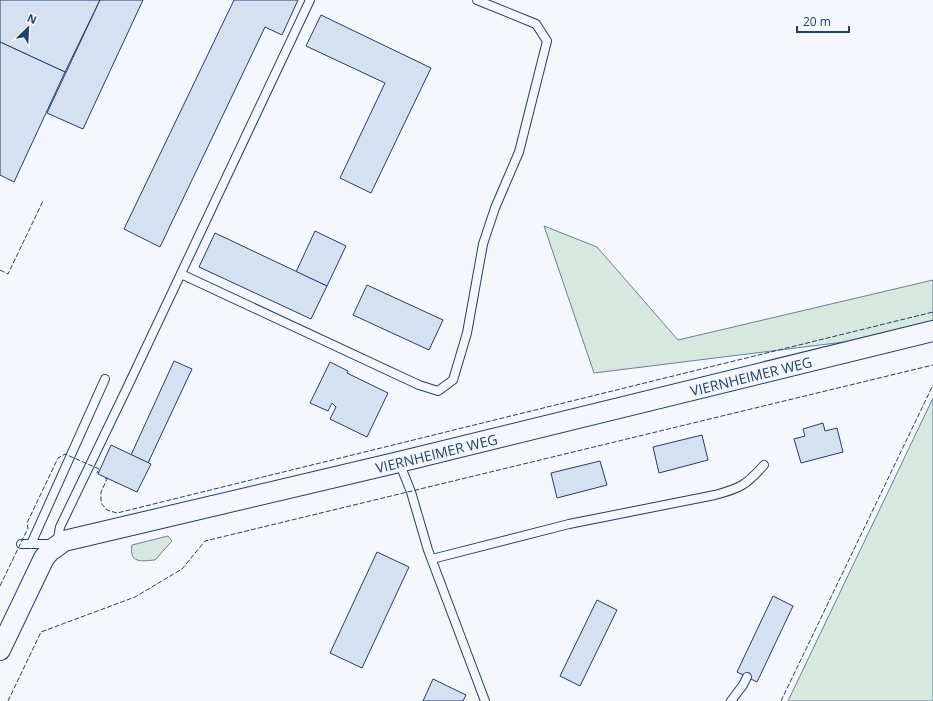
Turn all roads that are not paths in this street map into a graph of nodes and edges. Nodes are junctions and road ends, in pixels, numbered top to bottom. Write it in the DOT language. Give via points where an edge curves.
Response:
graph roads {
  1 [pos="310,0"];
  2 [pos="477,0"];
  3 [pos="181,274"];
  4 [pos="933,331"];
  5 [pos="105,379"];
  6 [pos="399,462"];
  7 [pos="764,465"];
  8 [pos="21,544"];
  9 [pos="31,544"];
  10 [pos="58,544"];
  11 [pos="432,559"];
  12 [pos="0,650"];
  13 [pos="747,677"];
  14 [pos="485,701"];
  15 [pos="731,701"];
  1 -- 3 [label="lane"];
  2 -- 3 [label="lane" via="536,24 547,41 519,152 483,244 467,333 453,380 438,391 419,386"];
  3 -- 10 [label="lane" via="60,527"];
  4 -- 6 [label="street, VIERNHEIMER WEG"];
  5 -- 9 [label="lane"];
  6 -- 10 [label="street, VIERNHEIMER WEG" via="73,538"];
  6 -- 11 [label="lane"];
  7 -- 11 [label="lane" via="749,482 735,490 569,524"];
  8 -- 9 [label="lane"];
  9 -- 10 [label="lane"];
  10 -- 12 [label="street, VIERNHEIMER WEG" via="44,558"];
  11 -- 14 [label="lane"];
  13 -- 15 [label="lane"];
}
